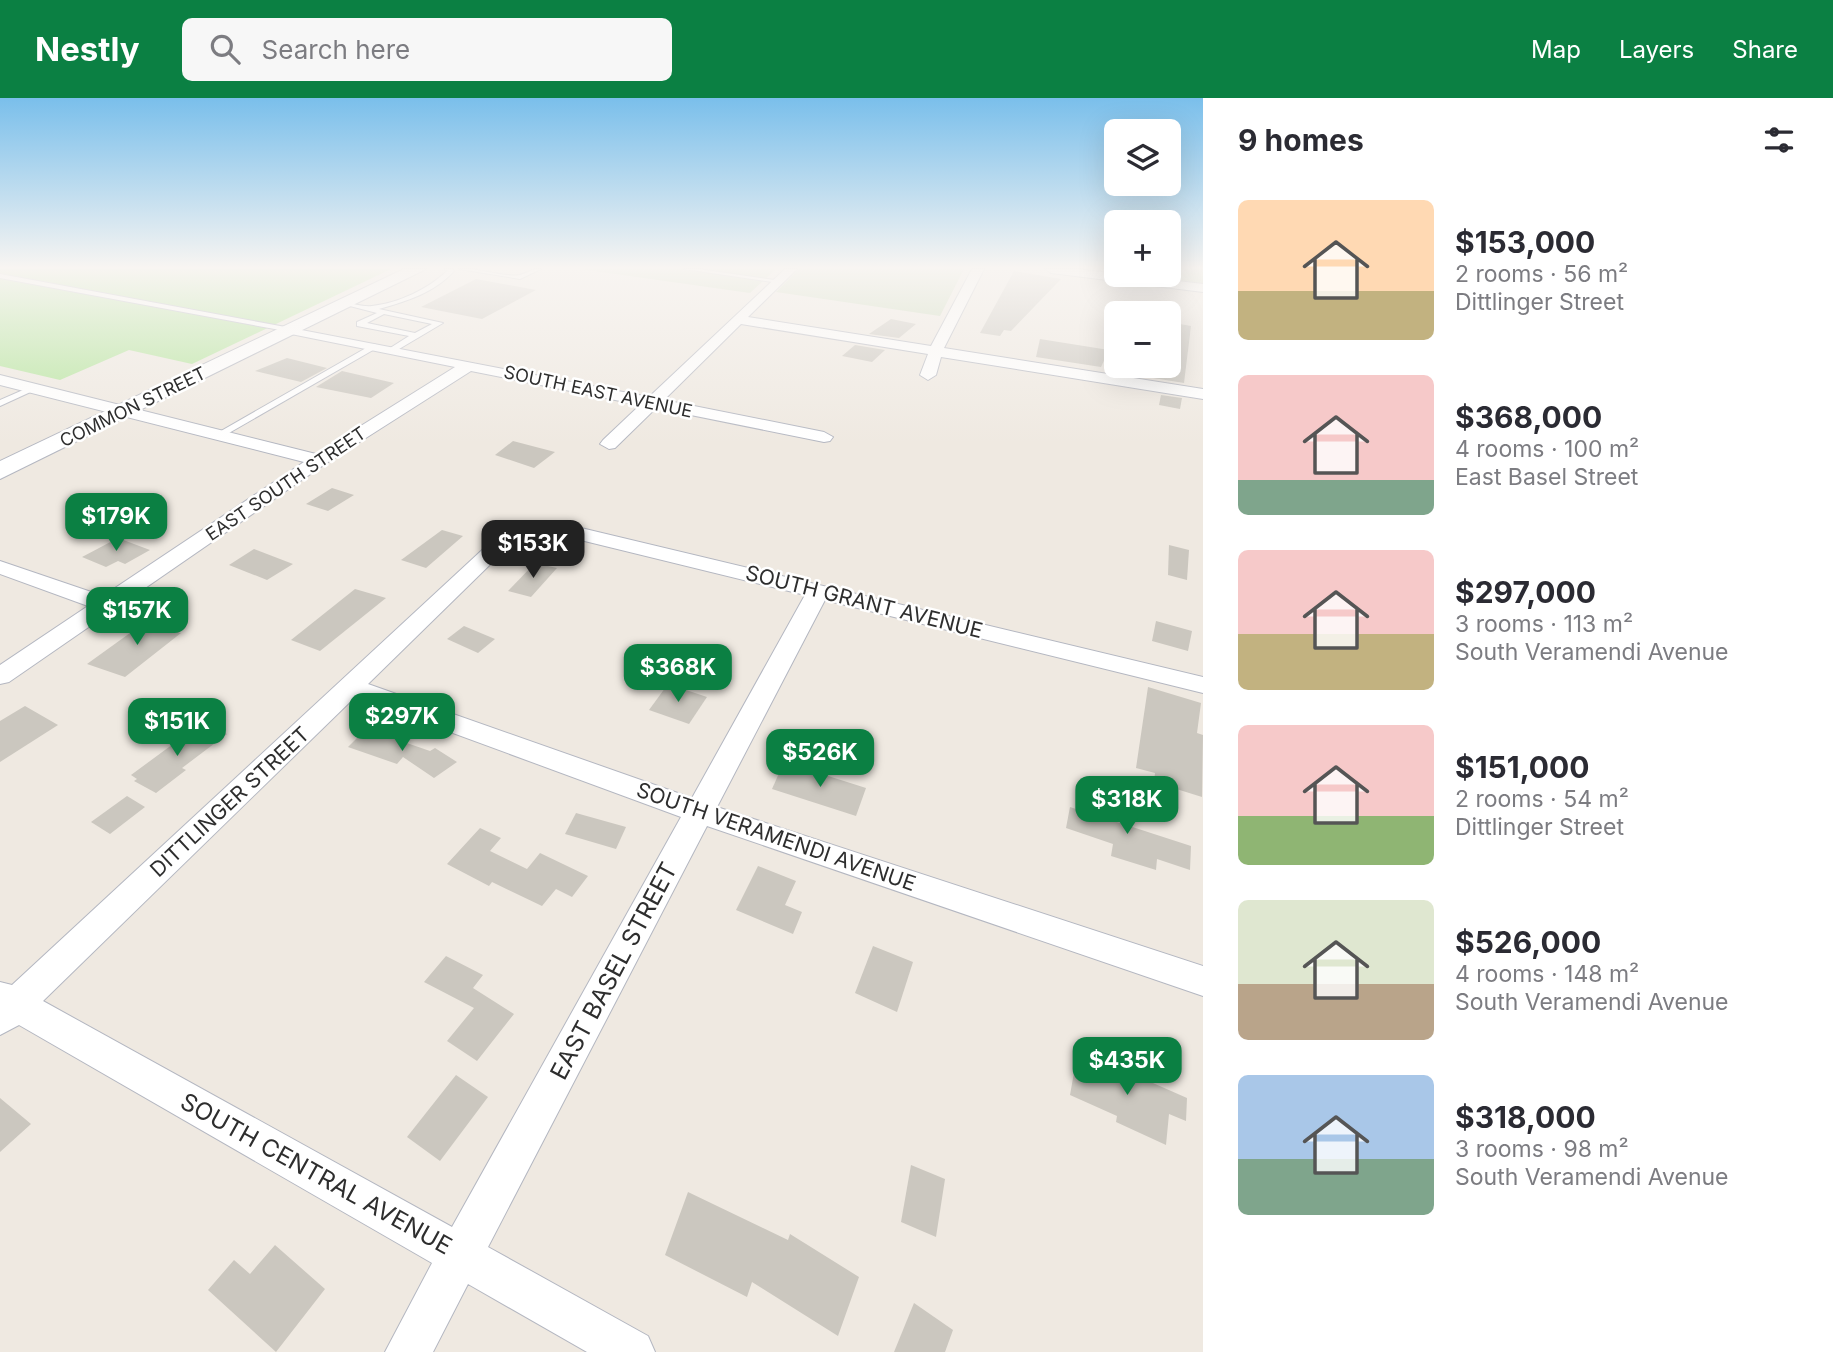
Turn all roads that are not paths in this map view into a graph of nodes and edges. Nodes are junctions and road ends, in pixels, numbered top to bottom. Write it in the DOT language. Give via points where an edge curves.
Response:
graph roads {
  1 [pos="278,328"];
  2 [pos="296,328"];
  3 [pos="378,328"];
  4 [pos="430,328"];
  5 [pos="731,328"];
  6 [pos="787,328"];
  7 [pos="948,328"];
  8 [pos="291,330"];
  9 [pos="416,335"];
  10 [pos="384,348"];
  11 [pos="936,351"];
  12 [pos="469,365"];
  13 [pos="928,376"];
  14 [pos="0,380"];
  15 [pos="33,389"];
  16 [pos="1203,394"];
  17 [pos="0,403"];
  18 [pos="651,403"];
  19 [pos="125,411"];
  20 [pos="219,435"];
  21 [pos="824,437"];
  22 [pos="608,444"];
  23 [pos="319,460"];
  24 [pos="0,471"];
  25 [pos="524,531"];
  26 [pos="0,567"];
  27 [pos="819,590"];
  28 [pos="106,605"];
  29 [pos="0,676"];
  30 [pos="1203,685"];
  31 [pos="352,687"];
  32 [pos="699,812"];
  33 [pos="1203,982"];
  34 [pos="5,1007"];
  35 [pos="460,1255"];
  36 [pos="408,1352"];
  37 [pos="632,1352"];
  1 -- 8 [label="lane"];
  2 -- 8 [label="main road, COMMON STREET"];
  3 -- 9 [label="lane"];
  4 -- 9 [label="lane"];
  5 -- 18 [label="street"];
  6 -- 11 [label="street"];
  7 -- 11 [label="street"];
  8 -- 10 [label="street, SOUTH EAST AVENUE"];
  8 -- 19 [label="main road, COMMON STREET"];
  9 -- 10 [label="lane"];
  10 -- 12 [label="street, SOUTH EAST AVENUE"];
  10 -- 20 [label="lane"];
  11 -- 13 [label="street"];
  11 -- 16 [label="street"];
  12 -- 18 [label="street, SOUTH EAST AVENUE"];
  12 -- 23 [label="street, EAST SOUTH STREET"];
  14 -- 15 [label="street"];
  15 -- 17 [label="lane"];
  15 -- 19 [label="street"];
  18 -- 21 [label="street, SOUTH EAST AVENUE"];
  18 -- 22 [label="street"];
  19 -- 20 [label="street"];
  19 -- 24 [label="main road, COMMON STREET"];
  20 -- 23 [label="street"];
  23 -- 28 [label="street, EAST SOUTH STREET"];
  25 -- 27 [label="street, SOUTH GRANT AVENUE" via="556,528"];
  25 -- 31 [label="street, DITTLINGER STREET" via="501,543"];
  26 -- 28 [label="street"];
  27 -- 30 [label="street, SOUTH GRANT AVENUE"];
  27 -- 32 [label="street, EAST BASEL STREET"];
  28 -- 29 [label="street, EAST SOUTH STREET"];
  31 -- 32 [label="street, SOUTH VERAMENDI AVENUE"];
  31 -- 34 [label="street, DITTLINGER STREET"];
  32 -- 33 [label="street, SOUTH VERAMENDI AVENUE"];
  32 -- 35 [label="street, EAST BASEL STREET"];
  34 -- 35 [label="street, SOUTH CENTRAL AVENUE"];
  35 -- 36 [label="street, EAST BASEL STREET"];
  35 -- 37 [label="street, SOUTH CENTRAL AVENUE"];
}
